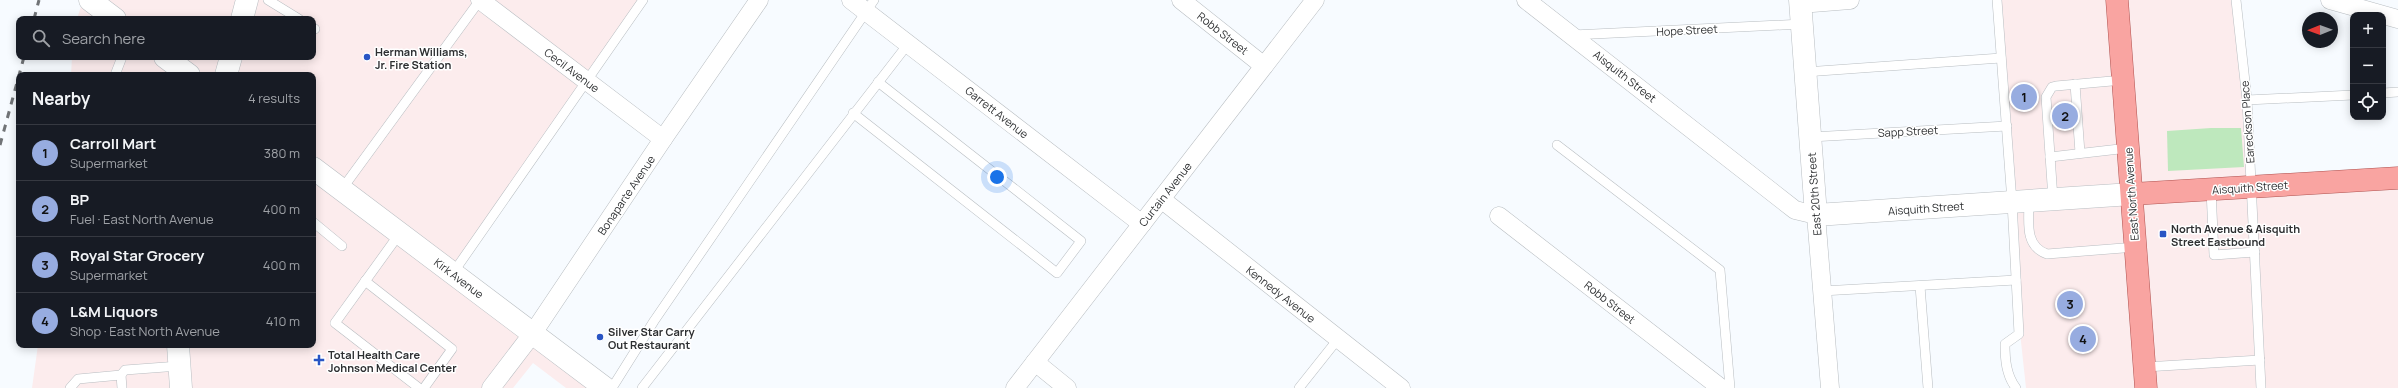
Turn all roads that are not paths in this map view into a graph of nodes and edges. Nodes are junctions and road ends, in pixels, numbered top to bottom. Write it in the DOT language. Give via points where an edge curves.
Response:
graph roads {
  1 [pos="90,0"];
  2 [pos="247,0"];
  3 [pos="268,0"];
  4 [pos="480,0"];
  5 [pos="643,0"];
  6 [pos="759,0"];
  7 [pos="851,0"];
  8 [pos="1181,0"];
  9 [pos="1315,0"];
  10 [pos="1526,0"];
  11 [pos="1850,0"];
  12 [pos="1997,0"];
  13 [pos="2117,0"];
  14 [pos="2236,0"];
  15 [pos="2330,0"];
  16 [pos="870,6"];
  17 [pos="1801,9"];
  18 [pos="111,16"];
  19 [pos="243,16"];
  20 [pos="294,16"];
  21 [pos="2398,19"];
  22 [pos="1573,36"];
  23 [pos="908,44"];
  24 [pos="2002,58"];
  25 [pos="121,60"];
  26 [pos="169,60"];
  27 [pos="230,60"];
  28 [pos="1264,66"];
  29 [pos="116,72"];
  30 [pos="186,72"];
  31 [pos="227,72"];
  32 [pos="1805,72"];
  33 [pos="2123,80"];
  34 [pos="586,81"];
  35 [pos="878,82"];
  36 [pos="2075,84"];
  37 [pos="2398,92"];
  38 [pos="2386,93"];
  39 [pos="2350,95"];
  40 [pos="2247,100"];
  41 [pos="854,113"];
  42 [pos="2007,126"];
  43 [pos="1810,137"];
  44 [pos="663,139"];
  45 [pos="1557,145"];
  46 [pos="2128,148"];
  47 [pos="2080,153"];
  48 [pos="2050,157"];
  49 [pos="316,171"];
  50 [pos="2398,178"];
  51 [pos="2251,187"];
  52 [pos="341,189"];
  53 [pos="2211,190"];
  54 [pos="2132,194"];
  55 [pos="2053,199"];
  56 [pos="1161,200"];
  57 [pos="2020,202"];
  58 [pos="1816,215"];
  59 [pos="1499,216"];
  60 [pos="316,224"];
  61 [pos="1142,224"];
  62 [pos="400,233"];
  63 [pos="342,246"];
  64 [pos="2136,247"];
  65 [pos="2255,252"];
  66 [pos="452,273"];
  67 [pos="2016,280"];
  68 [pos="365,281"];
  69 [pos="1920,286"];
  70 [pos="1822,291"];
  71 [pos="533,334"];
  72 [pos="1338,339"];
  73 [pos="179,356"];
  74 [pos="2260,360"];
  75 [pos="1035,362"];
  76 [pos="2144,367"];
  77 [pos="121,375"];
  78 [pos="70,388"];
  79 [pos="122,388"];
  80 [pos="180,388"];
  81 [pos="419,388"];
  82 [pos="424,388"];
  83 [pos="491,388"];
  84 [pos="606,388"];
  85 [pos="612,388"];
  86 [pos="642,388"];
  87 [pos="1015,388"];
  88 [pos="1068,388"];
  89 [pos="1300,388"];
  90 [pos="1401,388"];
  91 [pos="1721,388"];
  92 [pos="1730,388"];
  93 [pos="1830,388"];
  94 [pos="1928,388"];
  95 [pos="2016,388"];
  96 [pos="2146,388"];
  97 [pos="2261,388"];
  1 -- 18 [label="street"];
  2 -- 19 [label="street"];
  3 -- 20 [label="lane"];
  4 -- 34 [label="street, Cecil Avenue"];
  4 -- 52 [label="lane"];
  5 -- 34 [label="lane"];
  6 -- 44 [label="street, Bonaparte Avenue"];
  7 -- 16 [label="street, Garrett Avenue"];
  8 -- 28 [label="street, Robb Street"];
  9 -- 28 [label="street, Curtain Avenue"];
  10 -- 22 [label="street, Aisquith Street"];
  11 -- 17 [label="street, Hope Street"];
  12 -- 24 [label="lane"];
  13 -- 33 [label="main road, East North Avenue"];
  14 -- 40 [label="lane, Eareckson Place"];
  15 -- 21 [label="street"];
  16 -- 23 [label="street, Garrett Avenue"];
  16 -- 85 [label="lane" via="658,315"];
  17 -- 22 [label="lane, Hope Street"];
  17 -- 32 [label="street, East 20th Street"];
  22 -- 58 [label="street, Aisquith Street" via="1795,210"];
  23 -- 35 [label="lane"];
  23 -- 61 [label="street, Garrett Avenue"];
  24 -- 32 [label="lane"];
  24 -- 42 [label="lane"];
  25 -- 29 [label="lane"];
  26 -- 30 [label="street"];
  27 -- 31 [label="street"];
  28 -- 56 [label="street, Curtain Avenue"];
  32 -- 43 [label="street, East 20th Street"];
  33 -- 36 [label="lane"];
  33 -- 46 [label="main road, East North Avenue"];
  34 -- 44 [label="street, Cecil Avenue"];
  34 -- 66 [label="lane"];
  35 -- 41 [label="lane"];
  35 -- 41 [label="lane" via="1081,241 1057,273"];
  36 -- 47 [label="lane"];
  36 -- 48 [label="lane" via="2052,87 2048,91 2046,97"];
  37 -- 38 [label="lane"];
  39 -- 40 [label="lane"];
  40 -- 51 [label="lane, Eareckson Place"];
  41 -- 86 [label="lane"];
  42 -- 43 [label="lane, Sapp Street"];
  42 -- 57 [label="lane"];
  43 -- 58 [label="street, East 20th Street"];
  44 -- 71 [label="street, Bonaparte Avenue"];
  45 -- 92 [label="lane" via="1720,270"];
  46 -- 47 [label="lane"];
  46 -- 54 [label="main road, East North Avenue"];
  47 -- 48 [label="lane"];
  48 -- 55 [label="lane"];
  49 -- 52 [label="street, Kirk Avenue"];
  50 -- 51 [label="main road, Aisquith Street"];
  51 -- 53 [label="main road, Aisquith Street"];
  51 -- 65 [label="lane, Eareckson Place"];
  52 -- 62 [label="street, Kirk Avenue"];
  53 -- 54 [label="main road, Aisquith Street"];
  53 -- 65 [label="lane" via="2214,255"];
  54 -- 55 [label="street, Aisquith Street"];
  54 -- 64 [label="main road, East North Avenue"];
  55 -- 57 [label="street, Aisquith Street"];
  56 -- 61 [label="street, Curtain Avenue"];
  56 -- 72 [label="street, Kennedy Avenue"];
  57 -- 58 [label="street, Aisquith Street"];
  57 -- 64 [label="lane" via="2033,244 2038,251 2047,254"];
  57 -- 67 [label="lane"];
  58 -- 70 [label="street, East 20th Street"];
  59 -- 91 [label="street, Robb Street"];
  60 -- 63 [label="lane"];
  61 -- 75 [label="street, Curtain Avenue"];
  62 -- 66 [label="street, Kirk Avenue"];
  62 -- 68 [label="lane"];
  64 -- 76 [label="main road, East North Avenue"];
  65 -- 74 [label="lane, Eareckson Place"];
  66 -- 71 [label="street, Kirk Avenue"];
  67 -- 69 [label="lane"];
  67 -- 95 [label="lane" via="2018,334 2005,344 2005,358 2011,382"];
  68 -- 81 [label="lane" via="335,323"];
  68 -- 82 [label="lane" via="452,348"];
  69 -- 70 [label="lane"];
  69 -- 94 [label="lane"];
  70 -- 93 [label="street, East 20th Street"];
  71 -- 83 [label="street, Bonaparte Avenue"];
  71 -- 84 [label="street, Kirk Avenue"];
  72 -- 89 [label="lane"];
  72 -- 90 [label="street, Kennedy Avenue"];
  73 -- 77 [label="lane" via="125,370"];
  73 -- 80 [label="street"];
  74 -- 76 [label="lane"];
  74 -- 97 [label="lane, Eareckson Place"];
  75 -- 87 [label="street, Curtain Avenue"];
  75 -- 88 [label="street"];
  76 -- 96 [label="main road, East North Avenue"];
  77 -- 78 [label="lane" via="78,379"];
  77 -- 79 [label="lane"];
}
